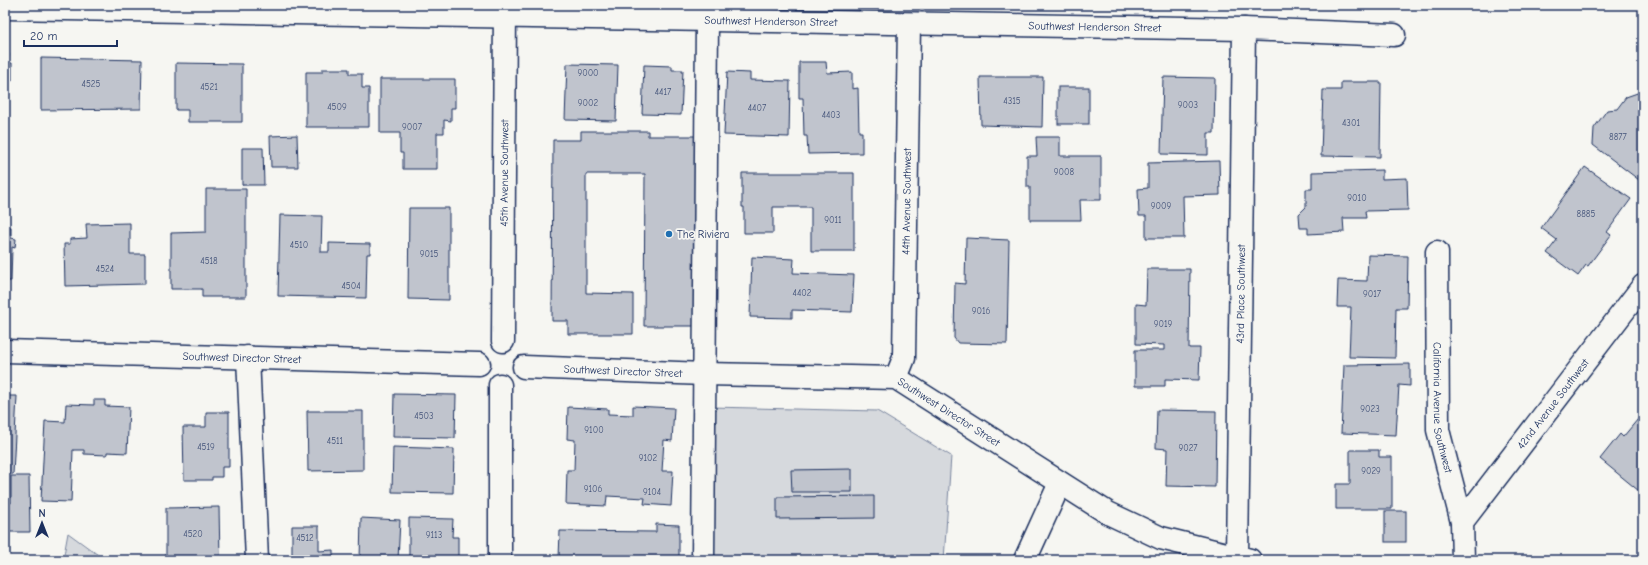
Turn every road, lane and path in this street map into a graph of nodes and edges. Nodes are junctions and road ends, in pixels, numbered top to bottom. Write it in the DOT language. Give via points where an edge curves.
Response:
graph roads {
  1 [pos="36,7"];
  2 [pos="5,8"];
  3 [pos="505,11"];
  4 [pos="707,20"];
  5 [pos="909,24"];
  6 [pos="1244,29"];
  7 [pos="1394,35"];
  8 [pos="1437,252"];
  9 [pos="1643,286"];
  10 [pos="503,342"];
  11 [pos="5,351"];
  12 [pos="248,357"];
  13 [pos="479,364"];
  14 [pos="524,367"];
  15 [pos="704,374"];
  16 [pos="896,378"];
  17 [pos="500,386"];
  18 [pos="1060,483"];
  19 [pos="1462,522"];
  20 [pos="1243,559"];
  21 [pos="257,560"];
  22 [pos="500,560"];
  23 [pos="702,560"];
  24 [pos="1025,560"];
  25 [pos="1463,560"];
  1 -- 2 [label="street, Southwest Henderson Street"];
  1 -- 3 [label="street, Southwest Henderson Street"];
  3 -- 4 [label="street, Southwest Henderson Street"];
  3 -- 10 [label="street, 45th Avenue Southwest"];
  4 -- 5 [label="street, Southwest Henderson Street"];
  4 -- 15 [label="street"];
  5 -- 6 [label="street, Southwest Henderson Street"];
  5 -- 16 [label="street, 44th Avenue Southwest" via="904,358"];
  6 -- 7 [label="street, Southwest Henderson Street"];
  6 -- 20 [label="street, 43rd Place Southwest"];
  8 -- 19 [label="street, California Avenue Southwest" via="1438,430"];
  9 -- 19 [label="street, 42nd Avenue Southwest"];
  10 -- 13 [label="street" via="496,342 484,350"];
  10 -- 14 [label="street" via="510,342 521,351"];
  11 -- 12 [label="street, Southwest Director Street"];
  12 -- 13 [label="street, Southwest Director Street"];
  12 -- 21 [label="street"];
  13 -- 17 [label="street" via="485,378"];
  14 -- 15 [label="street, Southwest Director Street"];
  14 -- 17 [label="street" via="519,378 513,383"];
  15 -- 16 [label="street, Southwest Director Street"];
  15 -- 23 [label="street"];
  16 -- 18 [label="street, Southwest Director Street"];
  17 -- 22 [label="street"];
  18 -- 20 [label="street, Southwest Director Street" via="1108,513 1161,538"];
  18 -- 24 [label="street"];
  19 -- 25 [label="street, California Avenue Southwest"];
}
